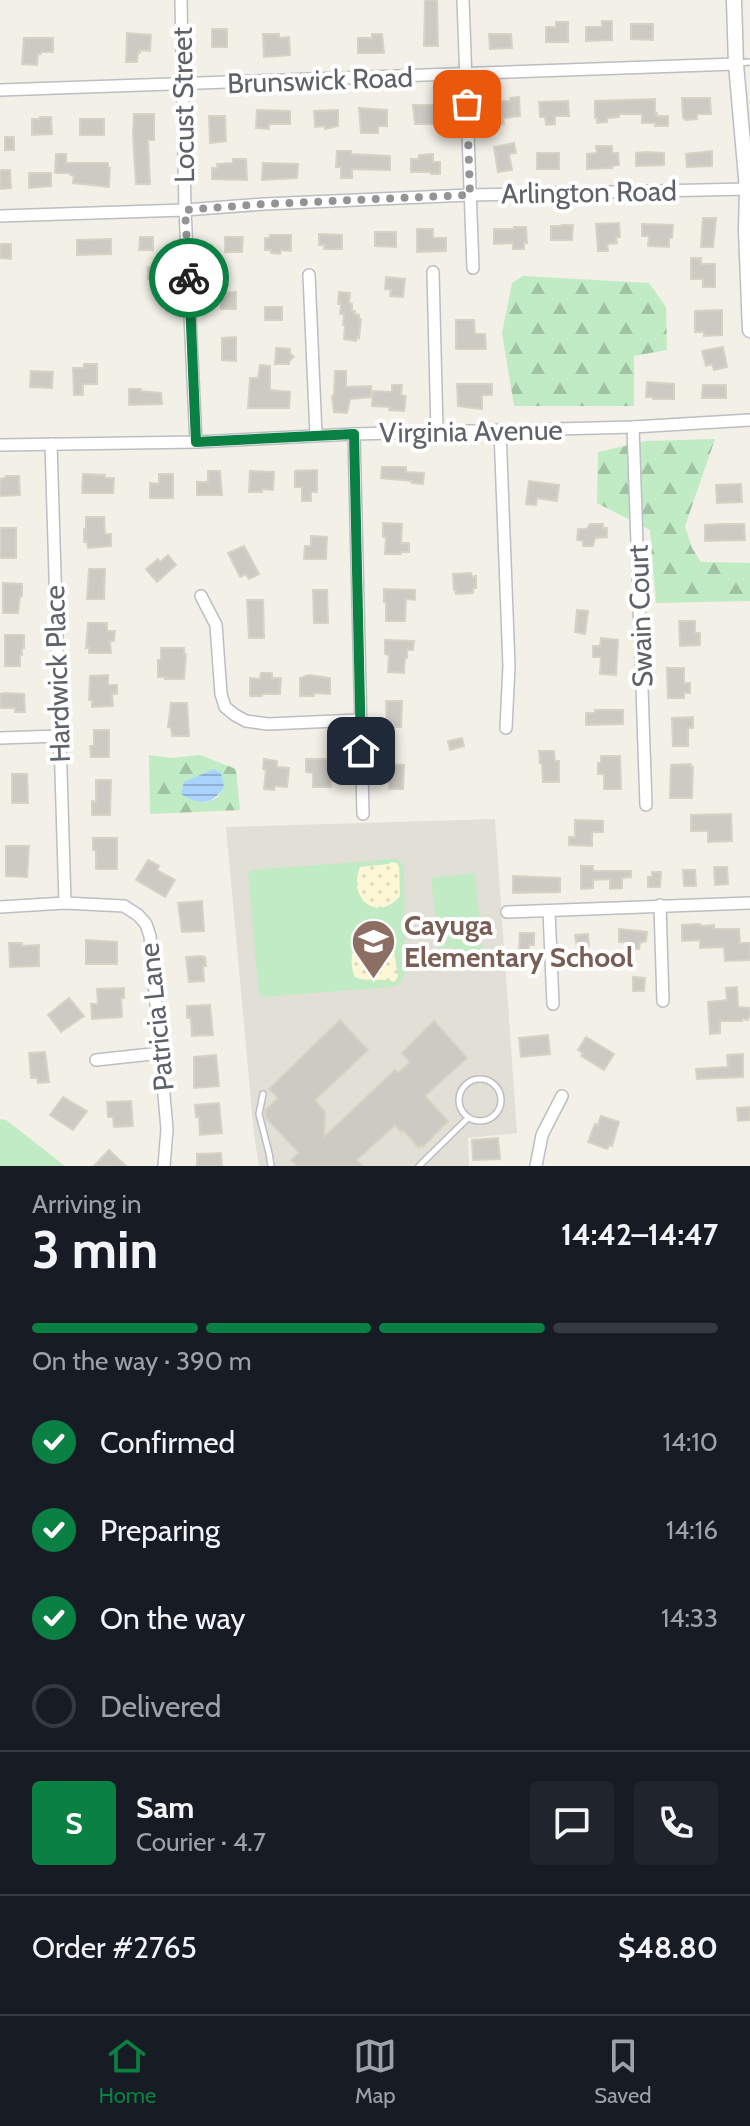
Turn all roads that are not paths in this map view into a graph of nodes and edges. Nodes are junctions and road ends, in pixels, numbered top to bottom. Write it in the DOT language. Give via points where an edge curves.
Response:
graph roads {
  1 [pos="181,0"];
  2 [pos="463,0"];
  3 [pos="734,0"];
  4 [pos="742,36"];
  5 [pos="743,63"];
  6 [pos="466,74"];
  7 [pos="184,85"];
  8 [pos="0,90"];
  9 [pos="747,189"];
  10 [pos="470,195"];
  11 [pos="185,210"];
  12 [pos="0,216"];
  13 [pos="748,260"];
  14 [pos="473,268"];
  15 [pos="433,272"];
  16 [pos="309,275"];
  17 [pos="749,296"];
  18 [pos="750,330"];
  19 [pos="750,420"];
  20 [pos="633,427"];
  21 [pos="500,430"];
  22 [pos="437,431"];
  23 [pos="354,434"];
  24 [pos="316,435"];
  25 [pos="196,442"];
  26 [pos="51,444"];
  27 [pos="0,445"];
  28 [pos="201,596"];
  29 [pos="359,720"];
  30 [pos="506,728"];
  31 [pos="59,736"];
  32 [pos="0,738"];
  33 [pos="646,805"];
  34 [pos="363,814"];
  35 [pos="65,903"];
  36 [pos="750,903"];
  37 [pos="660,905"];
  38 [pos="0,907"];
  39 [pos="549,911"];
  40 [pos="507,912"];
  41 [pos="663,1001"];
  42 [pos="553,1004"];
  43 [pos="161,1053"];
  44 [pos="96,1060"];
  45 [pos="263,1094"];
  46 [pos="562,1096"];
  47 [pos="468,1118"];
  48 [pos="164,1166"];
  49 [pos="271,1166"];
  50 [pos="419,1166"];
  51 [pos="536,1166"];
  1 -- 7 [label="street, Locust Street"];
  2 -- 6 [label="street"];
  3 -- 4 [label="street"];
  4 -- 5 [label="street"];
  5 -- 6 [label="street, Brunswick Road"];
  5 -- 9 [label="street"];
  6 -- 7 [label="street, Brunswick Road"];
  6 -- 10 [label="street"];
  7 -- 8 [label="street, Brunswick Road"];
  7 -- 11 [label="street, Locust Street"];
  9 -- 10 [label="street, Arlington Road"];
  9 -- 13 [label="street"];
  10 -- 11 [label="street, Arlington Road"];
  10 -- 14 [label="street"];
  11 -- 12 [label="street, Arlington Road"];
  11 -- 25 [label="street, Locust Street"];
  13 -- 17 [label="street"];
  15 -- 22 [label="street"];
  16 -- 24 [label="street"];
  17 -- 18 [label="street"];
  19 -- 20 [label="street, Virginia Avenue"];
  20 -- 21 [label="street, Virginia Avenue"];
  20 -- 33 [label="street, Swain Court"];
  21 -- 22 [label="street, Virginia Avenue"];
  21 -- 30 [label="street" via="509,666"];
  22 -- 23 [label="street, Virginia Avenue"];
  23 -- 24 [label="street, Virginia Avenue"];
  23 -- 29 [label="street"];
  24 -- 25 [label="street, Virginia Avenue"];
  25 -- 26 [label="street, Virginia Avenue"];
  26 -- 27 [label="street, Virginia Avenue"];
  26 -- 31 [label="street, Hardwick Place"];
  28 -- 29 [label="street" via="216,625 221,694 235,715 268,724"];
  29 -- 34 [label="street"];
  31 -- 32 [label="street"];
  31 -- 35 [label="street, Hardwick Place"];
  35 -- 38 [label="street, Patricia Lane"];
  35 -- 43 [label="street, Patricia Lane" via="124,906 146,924"];
  36 -- 37 [label="street"];
  37 -- 39 [label="street"];
  37 -- 41 [label="street"];
  39 -- 40 [label="street"];
  39 -- 42 [label="street"];
  43 -- 44 [label="street"];
  43 -- 48 [label="street, Patricia Lane"];
  45 -- 49 [label="lane" via="259,1114"];
  46 -- 51 [label="street" via="542,1135"];
  47 -- 47 [label="lane" via="483,1122 500,1109 500,1092 493,1083 475,1079 461,1090 459,1107"];
  47 -- 50 [label="lane"];
}
